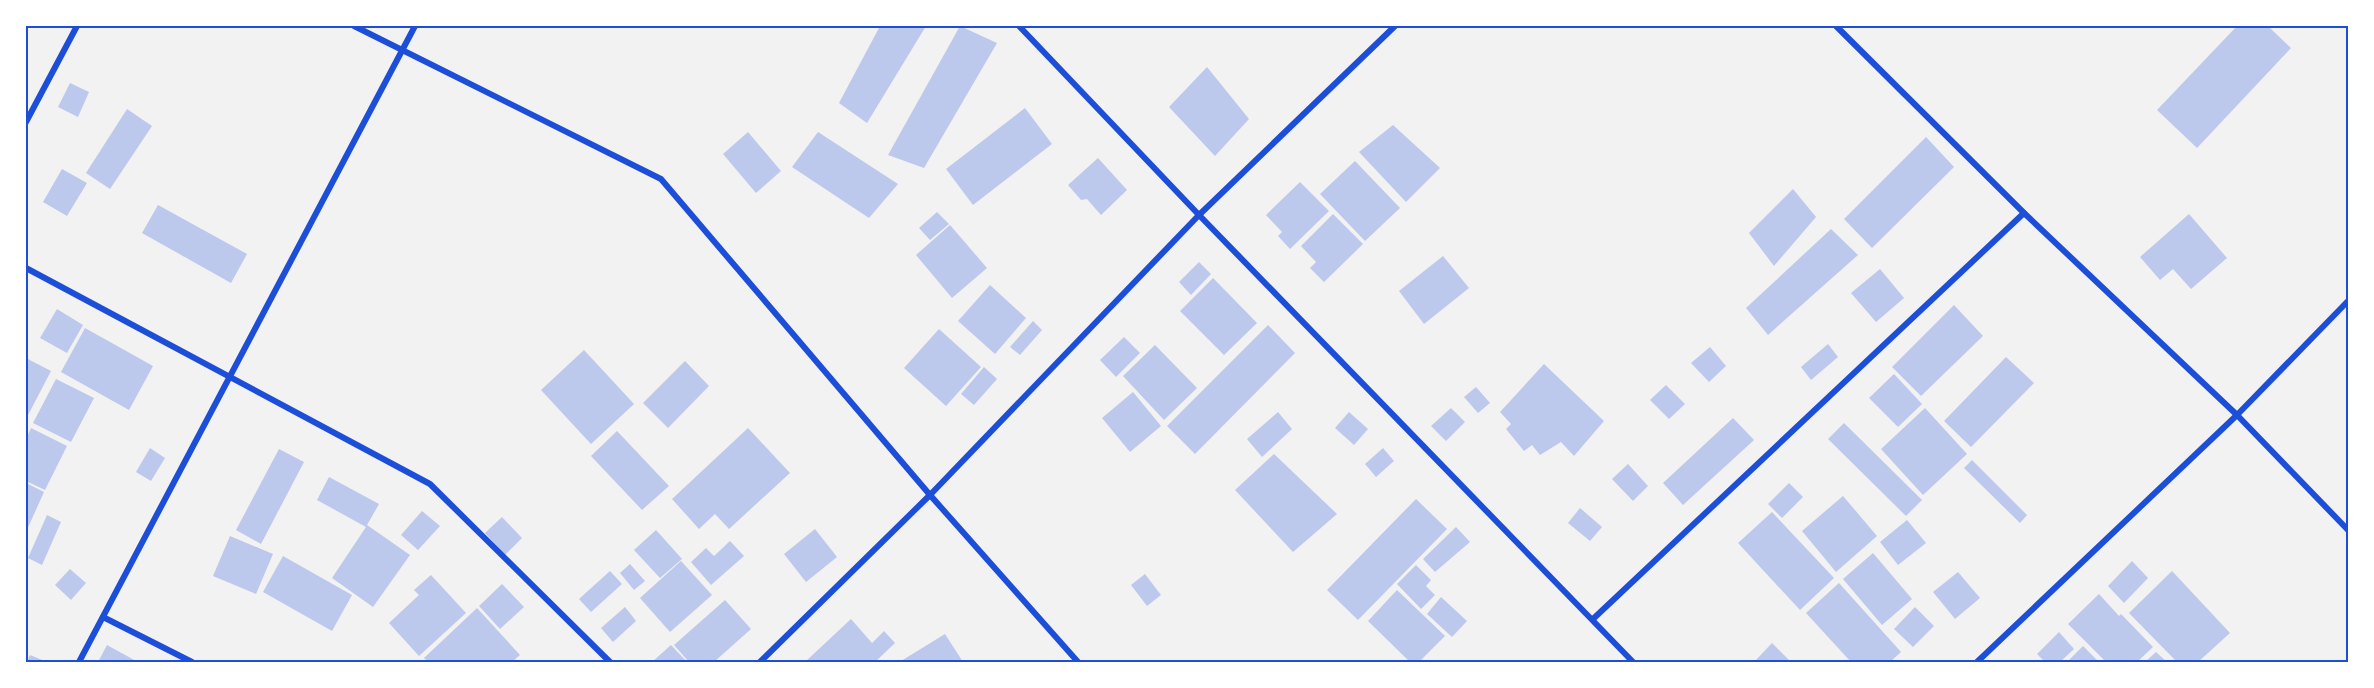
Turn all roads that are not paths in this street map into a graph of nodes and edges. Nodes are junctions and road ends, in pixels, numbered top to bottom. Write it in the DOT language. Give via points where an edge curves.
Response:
graph roads {
  1 [pos="77,26"];
  2 [pos="354,26"];
  3 [pos="415,26"];
  4 [pos="1019,26"];
  5 [pos="1395,26"];
  6 [pos="1836,26"];
  7 [pos="402,49"];
  8 [pos="26,122"];
  9 [pos="2024,213"];
  10 [pos="1199,215"];
  11 [pos="26,268"];
  12 [pos="2349,301"];
  13 [pos="229,377"];
  14 [pos="2237,415"];
  15 [pos="930,495"];
  16 [pos="2349,530"];
  17 [pos="103,617"];
  18 [pos="1593,619"];
  19 [pos="79,663"];
  20 [pos="192,663"];
  21 [pos="610,663"];
  22 [pos="760,663"];
  23 [pos="1078,663"];
  24 [pos="1633,663"];
  25 [pos="1977,663"];
  1 -- 8 [label="street"];
  2 -- 7 [label="street"];
  3 -- 7 [label="street"];
  4 -- 10 [label="street"];
  5 -- 10 [label="street"];
  6 -- 9 [label="street"];
  7 -- 13 [label="street"];
  7 -- 15 [label="street" via="661,179"];
  9 -- 14 [label="street"];
  9 -- 18 [label="street"];
  10 -- 15 [label="street"];
  10 -- 18 [label="street"];
  11 -- 13 [label="street"];
  12 -- 14 [label="street"];
  13 -- 17 [label="street"];
  13 -- 21 [label="street" via="430,484"];
  14 -- 16 [label="street"];
  14 -- 25 [label="street"];
  15 -- 22 [label="street"];
  15 -- 23 [label="street"];
  17 -- 19 [label="street"];
  17 -- 20 [label="street"];
  18 -- 24 [label="street"];
}
